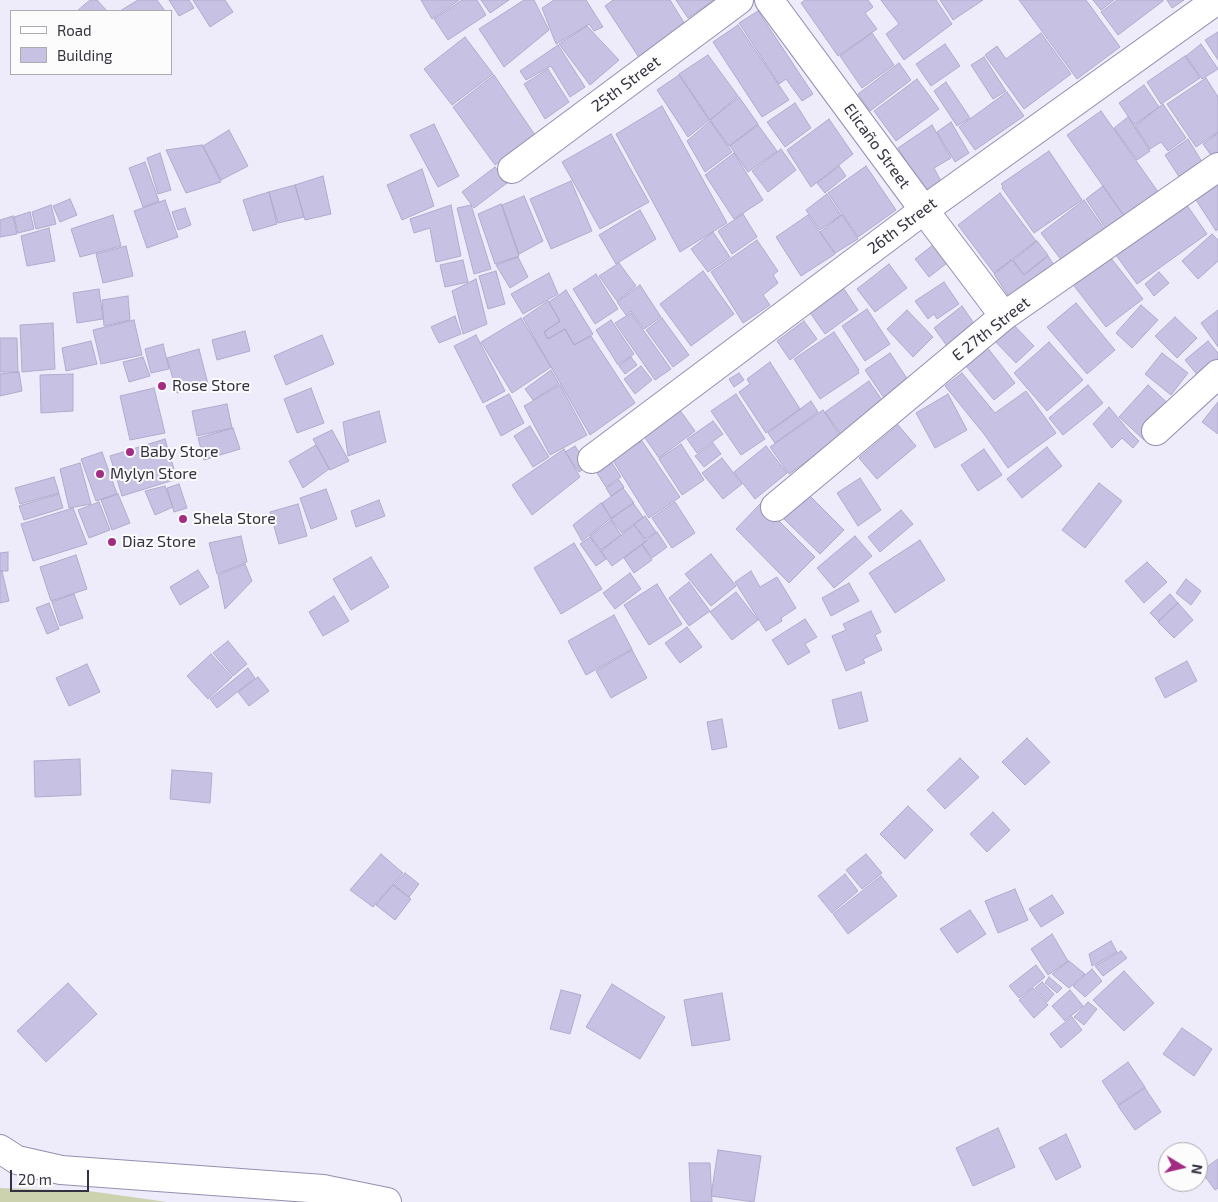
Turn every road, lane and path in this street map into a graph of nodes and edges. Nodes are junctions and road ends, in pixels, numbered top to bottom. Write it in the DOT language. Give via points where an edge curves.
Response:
graph roads {
  1 [pos="740,0"];
  2 [pos="769,0"];
  3 [pos="1217,0"];
  4 [pos="1218,167"];
  5 [pos="512,169"];
  6 [pos="924,210"];
  7 [pos="1004,316"];
  8 [pos="1218,374"];
  9 [pos="1156,431"];
  10 [pos="592,459"];
  11 [pos="775,507"];
  12 [pos="0,1149"];
  13 [pos="387,1202"];
  1 -- 5 [label="street, 25th Street"];
  2 -- 6 [label="street, Elicaño Street"];
  3 -- 6 [label="street, 26th Street"];
  4 -- 7 [label="street, E 27th Street"];
  6 -- 7 [label="street, Elicaño Street"];
  6 -- 10 [label="street, 26th Street"];
  7 -- 11 [label="street, E 27th Street"];
  8 -- 9 [label="street"];
  12 -- 13 [label="street" via="17,1160 62,1170 314,1188"];
}
